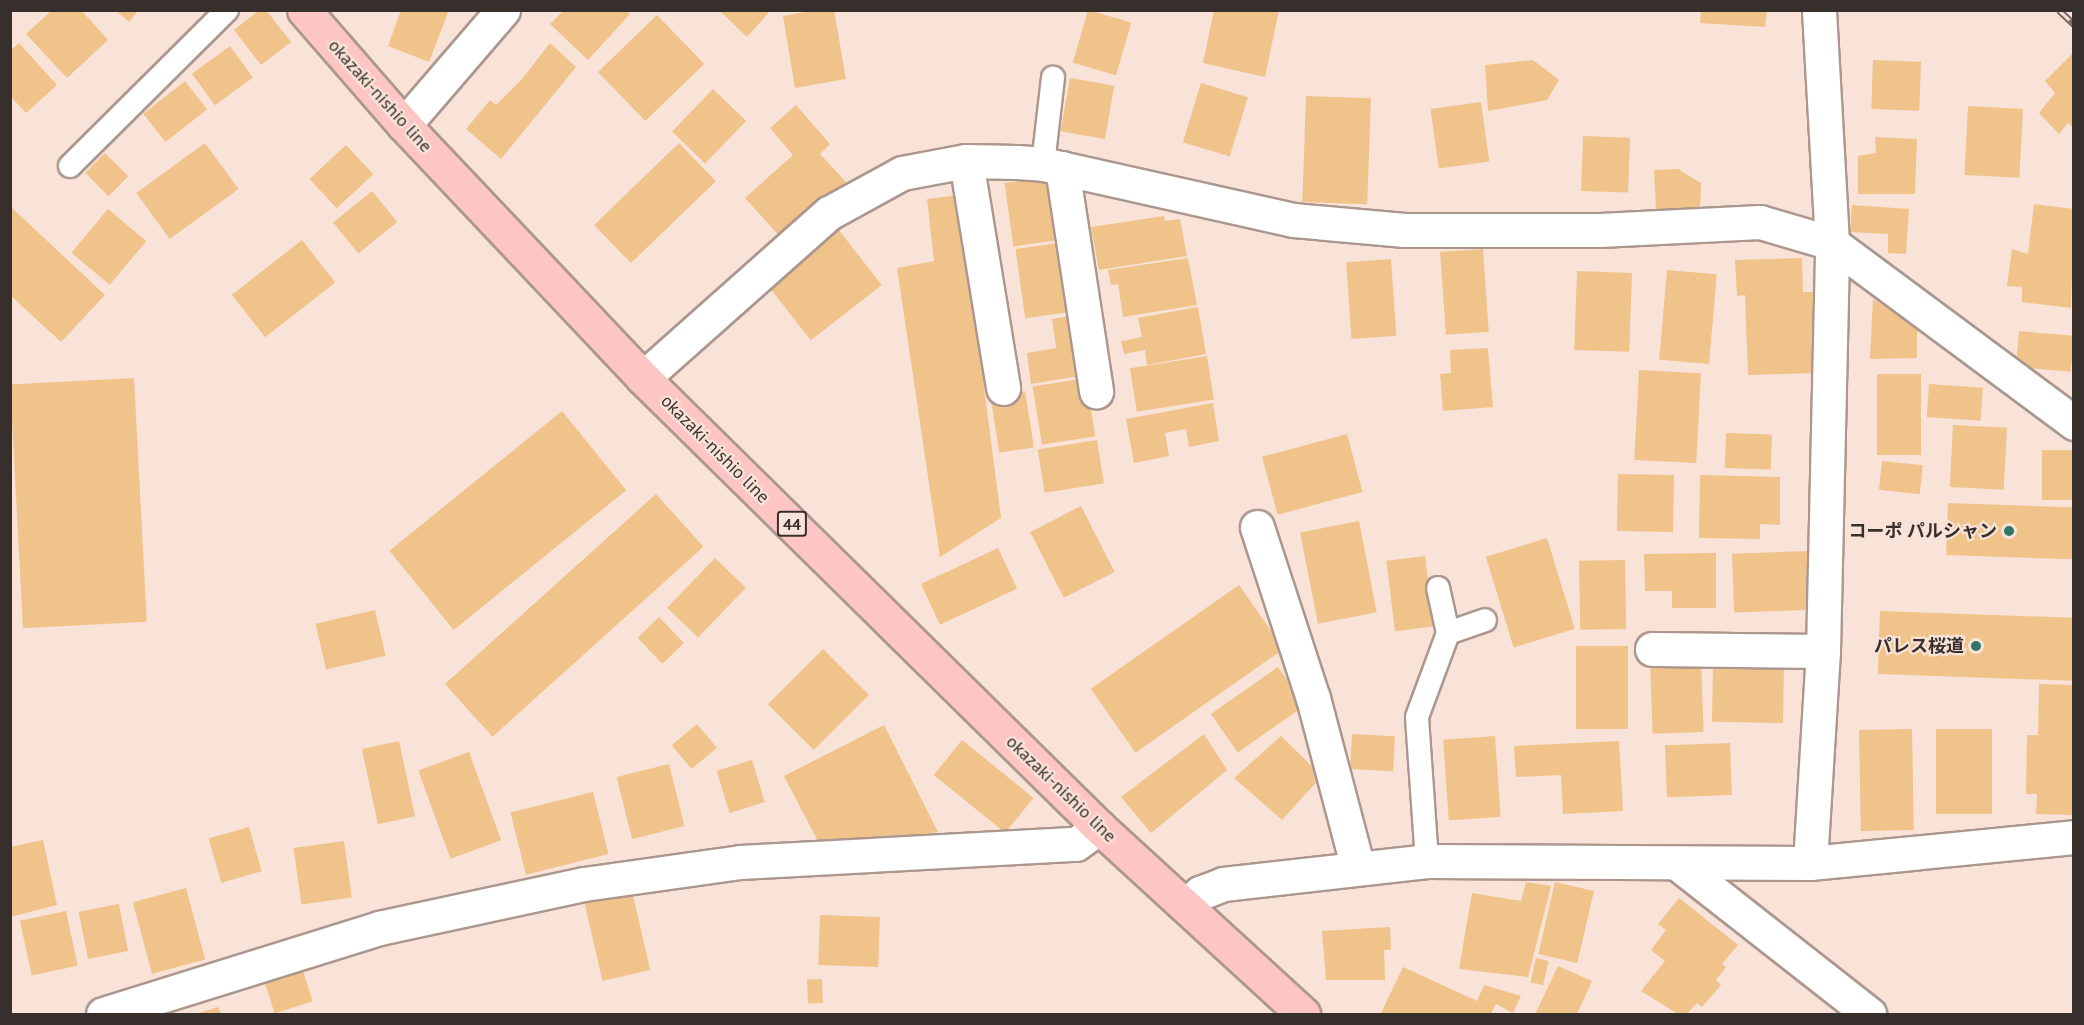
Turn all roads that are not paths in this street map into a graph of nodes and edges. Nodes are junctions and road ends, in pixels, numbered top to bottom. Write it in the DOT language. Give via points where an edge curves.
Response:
graph roads {
  1 [pos="227,10"];
  2 [pos="303,10"];
  3 [pos="503,10"];
  4 [pos="1819,10"];
  5 [pos="1053,78"];
  6 [pos="404,125"];
  7 [pos="966,161"];
  8 [pos="70,166"];
  9 [pos="1053,166"];
  10 [pos="1832,243"];
  11 [pos="643,378"];
  12 [pos="1003,388"];
  13 [pos="1096,392"];
  14 [pos="2073,423"];
  15 [pos="1257,527"];
  16 [pos="1438,588"];
  17 [pos="1485,620"];
  18 [pos="1448,633"];
  19 [pos="1652,649"];
  20 [pos="1823,651"];
  21 [pos="1099,827"];
  22 [pos="2073,837"];
  23 [pos="1427,861"];
  24 [pos="1810,863"];
  25 [pos="1678,864"];
  26 [pos="1358,868"];
  27 [pos="1187,905"];
  28 [pos="103,1014"];
  29 [pos="1304,1014"];
  30 [pos="1869,1014"];
  1 -- 8 [label="lane"];
  2 -- 6 [label="main road, okazaki-nishio line / 44"];
  3 -- 6 [label="street"];
  4 -- 10 [label="street"];
  5 -- 9 [label="lane"];
  6 -- 11 [label="main road, okazaki-nishio line / 44"];
  7 -- 9 [label="street"];
  7 -- 11 [label="street" via="902,173 829,213"];
  7 -- 12 [label="street"];
  9 -- 10 [label="street" via="1293,220 1405,230 1600,230 1760,222"];
  9 -- 13 [label="street"];
  10 -- 14 [label="street"];
  10 -- 20 [label="street"];
  11 -- 21 [label="main road, okazaki-nishio line / 44"];
  15 -- 26 [label="street" via="1313,698"];
  16 -- 18 [label="lane"];
  17 -- 18 [label="lane"];
  18 -- 23 [label="lane" via="1417,717"];
  19 -- 20 [label="street"];
  20 -- 24 [label="street"];
  21 -- 27 [label="main road, okazaki-nishio line / 44"];
  21 -- 28 [label="street" via="1076,844 740,862 584,884 379,928"];
  22 -- 24 [label="street"];
  23 -- 25 [label="street"];
  23 -- 26 [label="street"];
  24 -- 25 [label="street"];
  25 -- 30 [label="street"];
  26 -- 27 [label="street" via="1222,884 1200,893"];
  27 -- 29 [label="main road, okazaki-nishio line / 44"];
}
